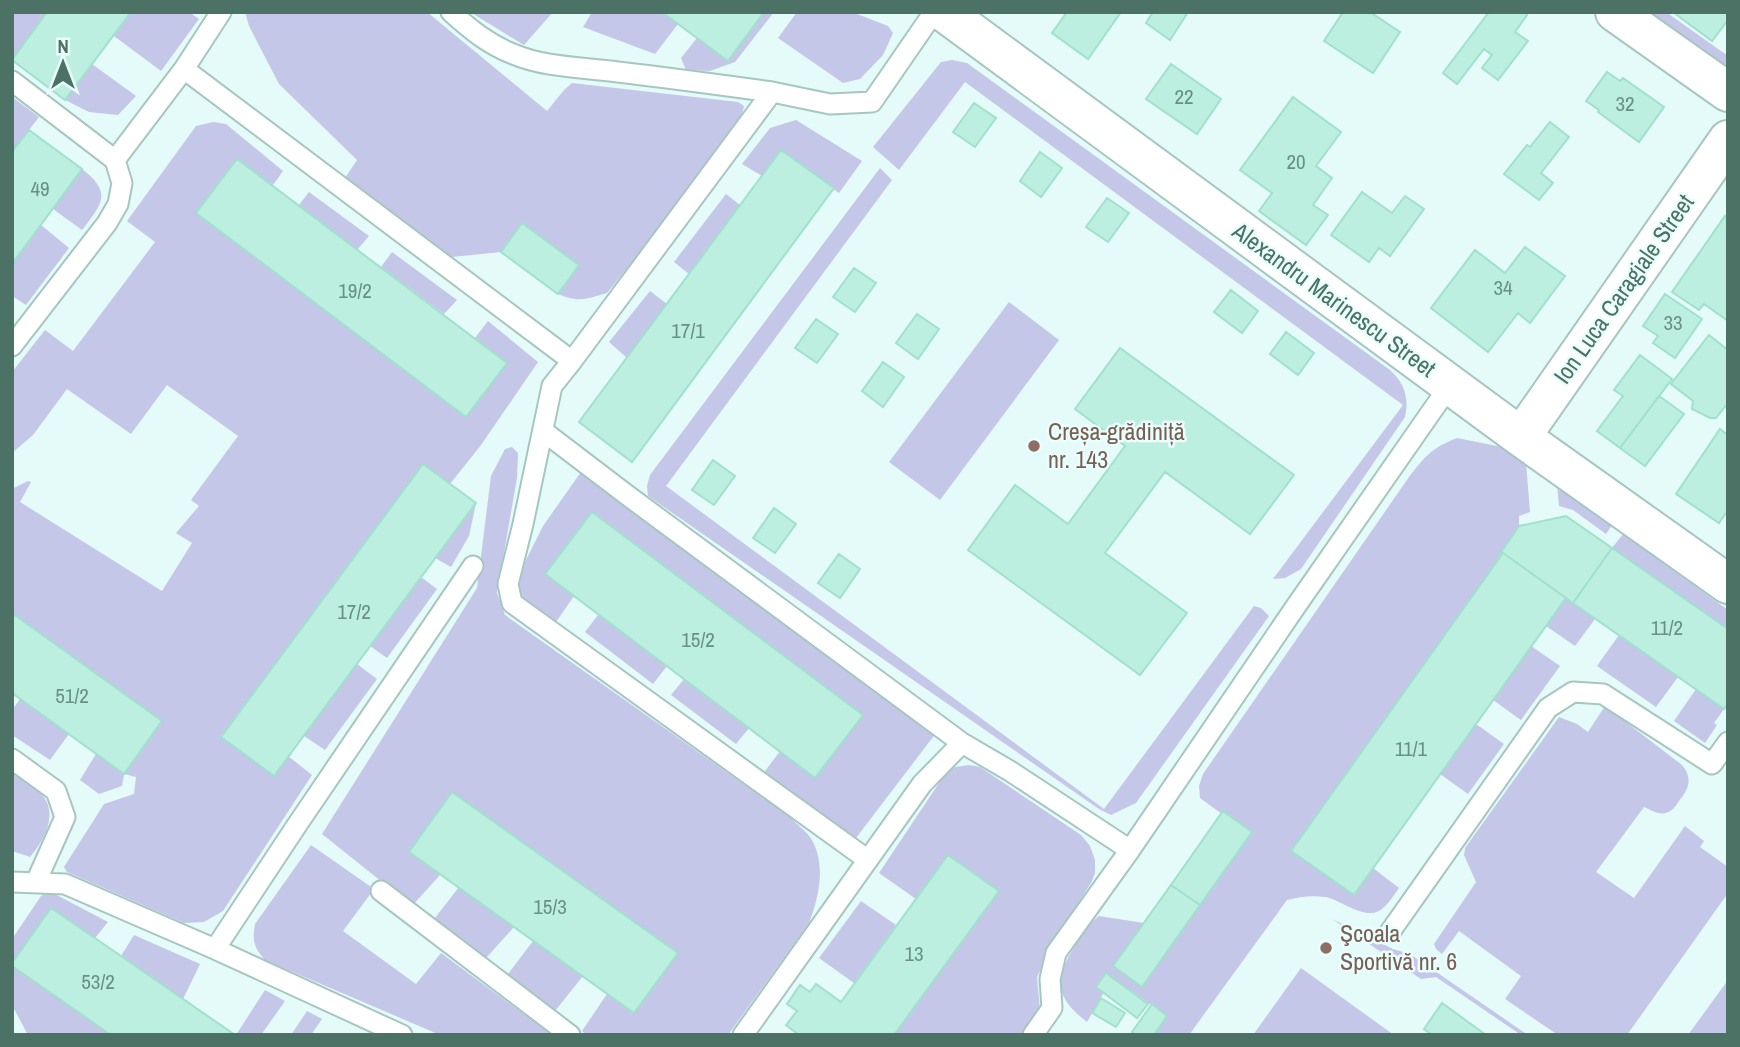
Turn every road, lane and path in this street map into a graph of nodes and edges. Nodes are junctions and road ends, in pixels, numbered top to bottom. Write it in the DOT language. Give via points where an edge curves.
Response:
graph roads {
  1 [pos="221,12"];
  2 [pos="451,12"];
  3 [pos="934,12"];
  4 [pos="944,12"];
  5 [pos="1615,12"];
  6 [pos="184,69"];
  7 [pos="12,81"];
  8 [pos="772,92"];
  9 [pos="1728,92"];
  10 [pos="1728,140"];
  11 [pos="115,160"];
  12 [pos="12,346"];
  13 [pos="572,361"];
  14 [pos="1450,385"];
  15 [pos="543,431"];
  16 [pos="1521,437"];
  17 [pos="472,566"];
  18 [pos="1728,584"];
  19 [pos="1728,742"];
  20 [pos="962,743"];
  21 [pos="12,759"];
  22 [pos="1130,850"];
  23 [pos="868,860"];
  24 [pos="12,882"];
  25 [pos="36,882"];
  26 [pos="381,891"];
  27 [pos="1390,932"];
  28 [pos="215,949"];
  29 [pos="402,1035"];
  30 [pos="570,1035"];
  31 [pos="743,1035"];
  32 [pos="1033,1035"];
  1 -- 6 [label="lane"];
  2 -- 8 [label="lane" via="494,46 533,61"];
  3 -- 8 [label="lane" via="872,102 830,104"];
  4 -- 14 [label="street, Alexandru Marinescu Street"];
  5 -- 9 [label="street"];
  6 -- 11 [label="lane"];
  6 -- 13 [label="lane"];
  7 -- 11 [label="lane"];
  8 -- 13 [label="lane"];
  10 -- 16 [label="street, Ion Luca Caragiale Street"];
  11 -- 12 [label="lane" via="122,183 118,204"];
  13 -- 15 [label="lane" via="552,386"];
  14 -- 16 [label="street, Alexandru Marinescu Street"];
  14 -- 22 [label="lane"];
  15 -- 20 [label="lane"];
  15 -- 23 [label="lane" via="508,584 512,603"];
  16 -- 18 [label="street, Alexandru Marinescu Street"];
  17 -- 28 [label="lane"];
  19 -- 27 [label="lane" via="1712,764 1603,694 1573,692 1548,708"];
  20 -- 22 [label="lane"];
  20 -- 23 [label="lane" via="922,784"];
  21 -- 25 [label="lane" via="56,791 65,817"];
  22 -- 32 [label="lane" via="1056,953 1049,978 1052,1008"];
  23 -- 31 [label="lane"];
  24 -- 25 [label="lane"];
  25 -- 28 [label="lane" via="65,884"];
  26 -- 30 [label="lane"];
  28 -- 29 [label="lane"];
}
